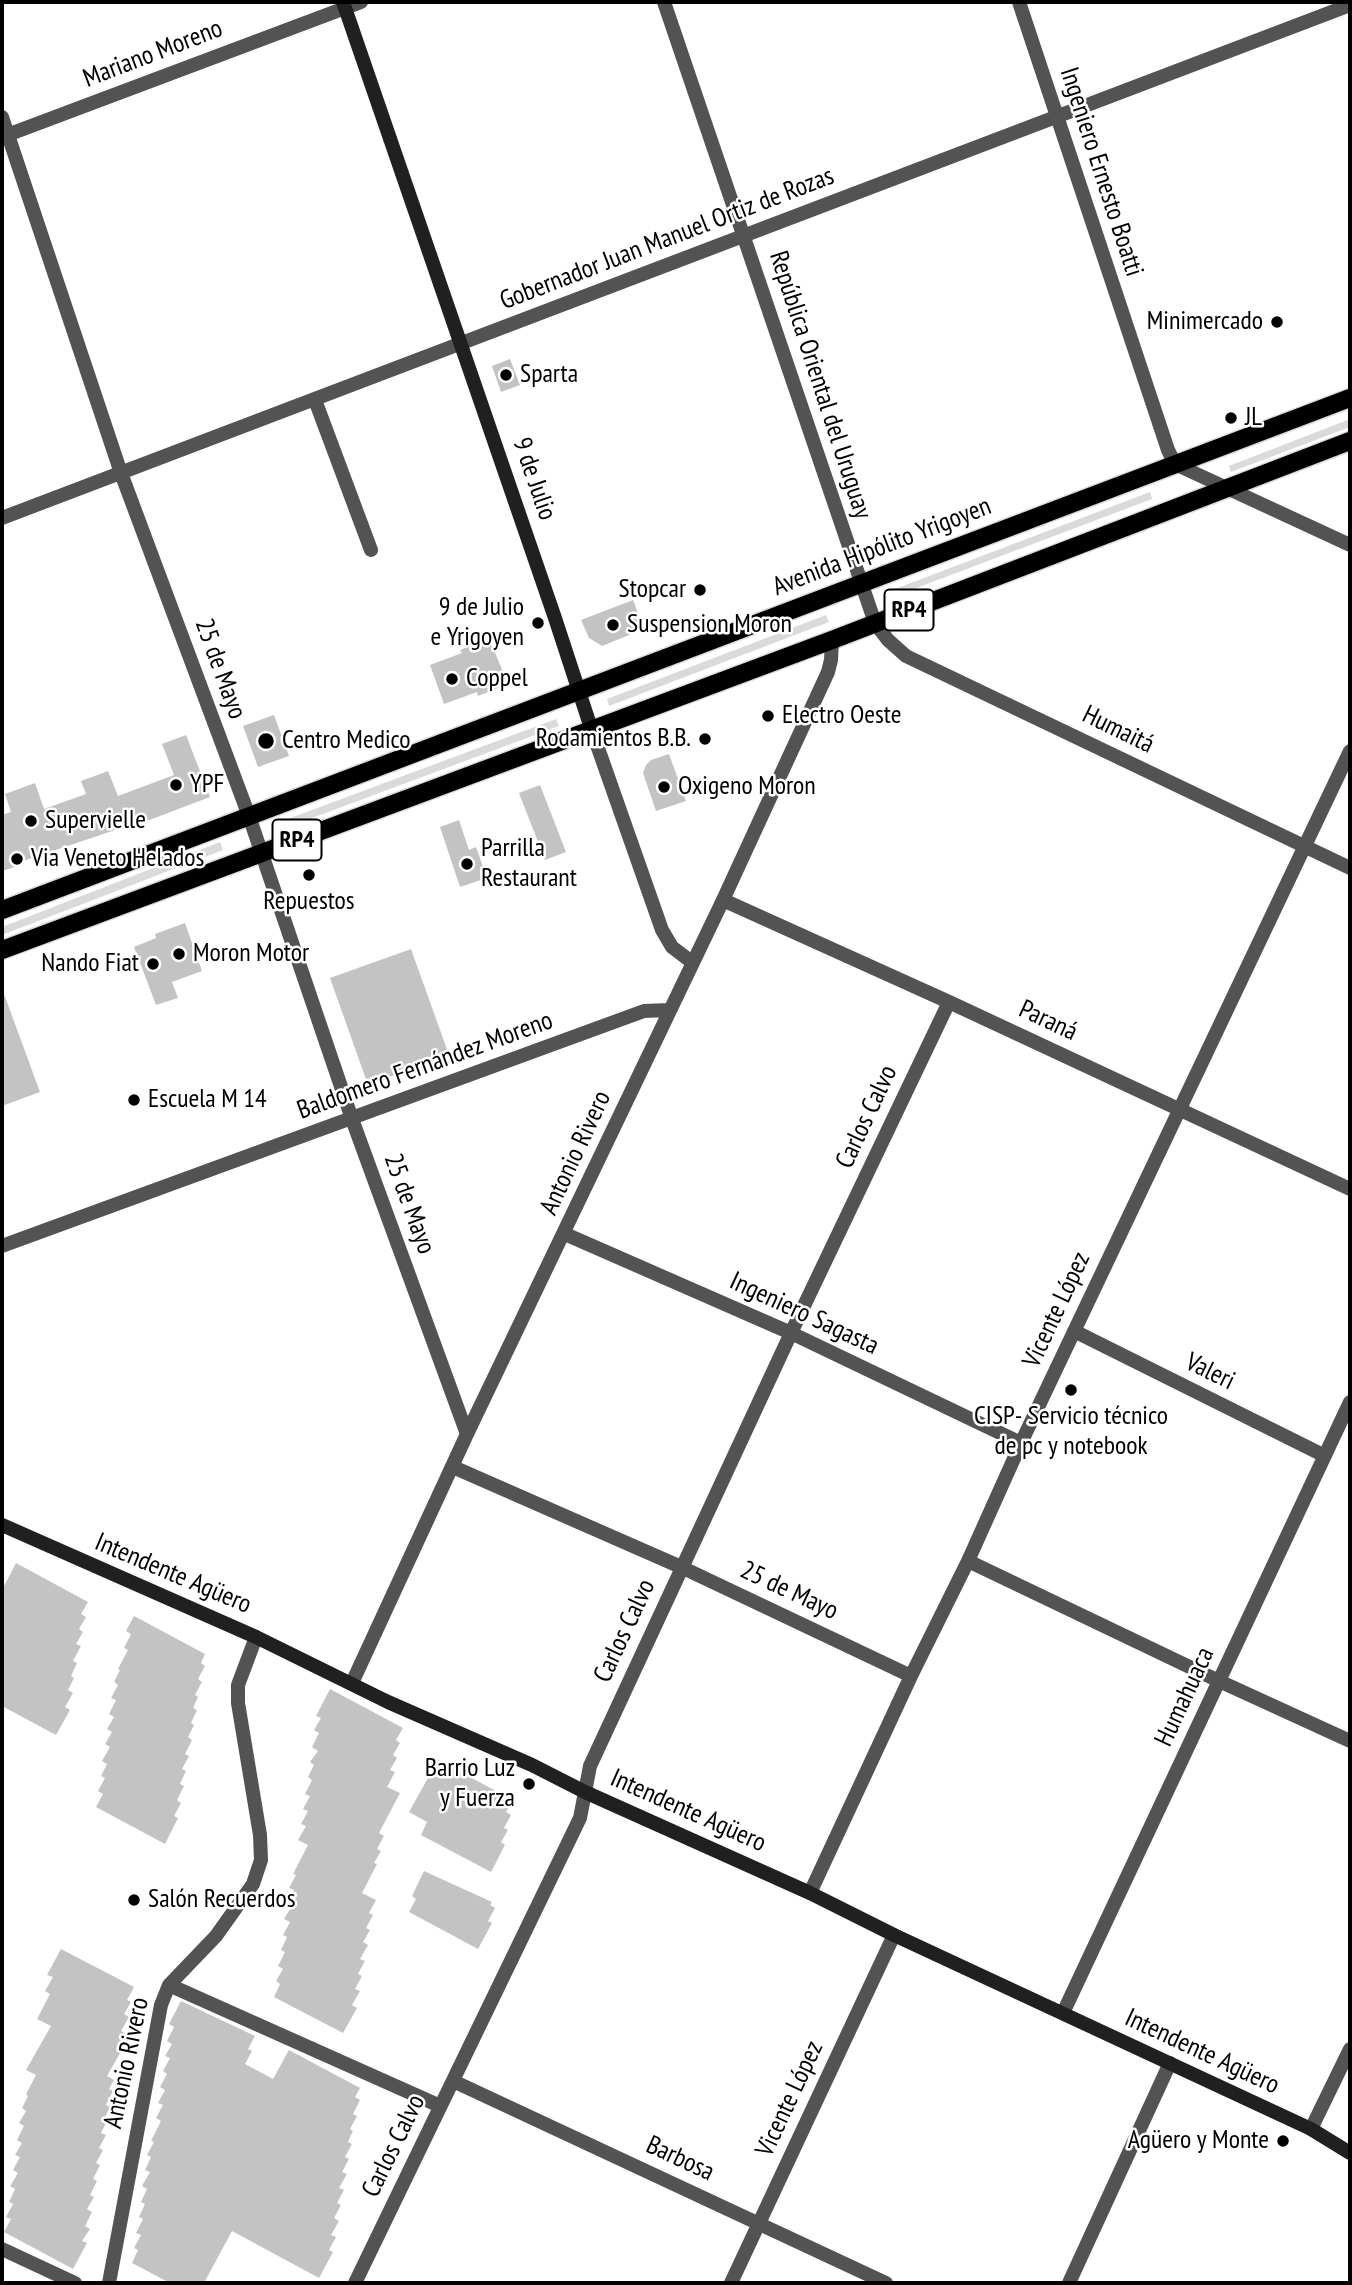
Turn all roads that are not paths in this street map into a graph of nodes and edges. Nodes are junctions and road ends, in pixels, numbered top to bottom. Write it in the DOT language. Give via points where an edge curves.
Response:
graph roads {
  1 [pos="361,2"];
  2 [pos="664,2"];
  3 [pos="1019,2"];
  4 [pos="344,5"];
  5 [pos="1350,5"];
  6 [pos="2,117"];
  7 [pos="1057,117"];
  8 [pos="5,136"];
  9 [pos="744,236"];
  10 [pos="461,344"];
  11 [pos="1350,398"];
  12 [pos="315,400"];
  13 [pos="1350,441"];
  14 [pos="1175,464"];
  15 [pos="121,473"];
  16 [pos="1225,488"];
  17 [pos="2,518"];
  18 [pos="1350,545"];
  19 [pos="371,550"];
  20 [pos="859,583"];
  21 [pos="875,624"];
  22 [pos="832,640"];
  23 [pos="579,692"];
  24 [pos="591,728"];
  25 [pos="1350,751"];
  26 [pos="249,816"];
  27 [pos="1304,846"];
  28 [pos="261,853"];
  29 [pos="1350,868"];
  30 [pos="723,900"];
  31 [pos="2,910"];
  32 [pos="2,950"];
  33 [pos="693,963"];
  34 [pos="949,1002"];
  35 [pos="669,1010"];
  36 [pos="1179,1109"];
  37 [pos="352,1119"];
  38 [pos="1350,1189"];
  39 [pos="565,1234"];
  40 [pos="2,1246"];
  41 [pos="1074,1331"];
  42 [pos="791,1333"];
  43 [pos="1350,1402"];
  44 [pos="467,1434"];
  45 [pos="1021,1443"];
  46 [pos="1325,1456"];
  47 [pos="453,1467"];
  48 [pos="2,1525"];
  49 [pos="968,1561"];
  50 [pos="681,1567"];
  51 [pos="256,1637"];
  52 [pos="911,1676"];
  53 [pos="1219,1681"];
  54 [pos="352,1683"];
  55 [pos="1350,1741"];
  56 [pos="586,1792"];
  57 [pos="810,1893"];
  58 [pos="894,1935"];
  59 [pos="169,1985"];
  60 [pos="1063,2013"];
  61 [pos="1350,2049"];
  62 [pos="1170,2063"];
  63 [pos="453,2081"];
  64 [pos="440,2106"];
  65 [pos="1311,2129"];
  66 [pos="1350,2152"];
  67 [pos="759,2223"];
  68 [pos="2,2249"];
  69 [pos="75,2283"];
  70 [pos="109,2283"];
  71 [pos="355,2283"];
  72 [pos="731,2283"];
  73 [pos="886,2283"];
  74 [pos="1069,2283"];
  1 -- 4 [label="street, Mariano Moreno"];
  2 -- 9 [label="street, República Oriental del Uruguay"];
  3 -- 7 [label="street, Ingeniero Ernesto Boatti"];
  4 -- 8 [label="street, Mariano Moreno"];
  4 -- 10 [label="street, 9 de Julio"];
  5 -- 7 [label="street, Gobernador Juan Manuel Ortiz de Rozas"];
  6 -- 8 [label="street, 25 de Mayo"];
  7 -- 9 [label="street, Gobernador Juan Manuel Ortiz de Rozas"];
  7 -- 14 [label="street, Ingeniero Ernesto Boatti"];
  8 -- 15 [label="street, 25 de Mayo"];
  9 -- 10 [label="street, Gobernador Juan Manuel Ortiz de Rozas"];
  9 -- 20 [label="street, República Oriental del Uruguay"];
  10 -- 12 [label="street, Gobernador Juan Manuel Ortiz de Rozas"];
  10 -- 23 [label="street, 9 de Julio"];
  11 -- 14 [label="main road, Avenida Hipólito Yrigoyen / RP4"];
  12 -- 15 [label="street, Gobernador Juan Manuel Ortiz de Rozas"];
  12 -- 19 [label="street"];
  13 -- 16 [label="main road, RP4"];
  14 -- 16 [label="street"];
  14 -- 20 [label="main road, Avenida Hipólito Yrigoyen / RP4"];
  15 -- 17 [label="street, Gobernador Juan Manuel Ortiz de Rozas"];
  15 -- 26 [label="street, 25 de Mayo"];
  16 -- 18 [label="street"];
  16 -- 21 [label="main road, RP4"];
  20 -- 21 [label="street, República Oriental del Uruguay"];
  20 -- 23 [label="main road, Avenida Hipólito Yrigoyen / RP4"];
  21 -- 22 [label="main road, RP4"];
  21 -- 27 [label="street, Humaitá" via="906,656"];
  22 -- 24 [label="main road, RP4"];
  22 -- 30 [label="street, Antonio Rivero" via="828,672"];
  23 -- 24 [label="street, 9 de Julio"];
  23 -- 26 [label="main road, Avenida Hipólito Yrigoyen / RP4"];
  24 -- 28 [label="main road, RP4"];
  24 -- 33 [label="street, 9 de Julio" via="662,930 672,947"];
  25 -- 27 [label="street, Vicente López"];
  26 -- 28 [label="street, 25 de Mayo"];
  26 -- 31 [label="main road, Avenida Hipólito Yrigoyen / RP4"];
  27 -- 29 [label="street, Humaitá"];
  27 -- 36 [label="street, Vicente López"];
  28 -- 32 [label="main road, RP4"];
  28 -- 37 [label="street, 25 de Mayo"];
  30 -- 33 [label="street, Antonio Rivero"];
  30 -- 34 [label="street, Paraná"];
  33 -- 35 [label="street, Antonio Rivero"];
  34 -- 36 [label="street, Paraná"];
  34 -- 42 [label="street, Carlos Calvo"];
  35 -- 37 [label="street, Baldomero Fernández Moreno" via="644,1011"];
  35 -- 39 [label="street, Antonio Rivero"];
  36 -- 38 [label="street, Paraná"];
  36 -- 41 [label="street, Vicente López"];
  37 -- 40 [label="street, Baldomero Fernández Moreno"];
  37 -- 44 [label="street, 25 de Mayo"];
  39 -- 42 [label="street, Ingeniero Sagasta"];
  39 -- 44 [label="street, Antonio Rivero"];
  41 -- 45 [label="street, Vicente López"];
  41 -- 46 [label="street, Valeri"];
  42 -- 45 [label="street, Ingeniero Sagasta"];
  42 -- 50 [label="street, Carlos Calvo"];
  43 -- 46 [label="street, Humahuaca"];
  44 -- 47 [label="street, Antonio Rivero"];
  45 -- 49 [label="street, Vicente López"];
  46 -- 53 [label="street, Humahuaca"];
  47 -- 50 [label="street, 25 de Mayo"];
  47 -- 54 [label="street, Antonio Rivero"];
  48 -- 51 [label="street, Intendente Agüero"];
  49 -- 52 [label="street, Vicente López"];
  49 -- 53 [label="street"];
  50 -- 52 [label="street, 25 de Mayo"];
  50 -- 56 [label="street, Carlos Calvo" via="590,1766"];
  51 -- 54 [label="street, Intendente Agüero"];
  51 -- 59 [label="street, Antonio Rivero" via="238,1685 238,1703 261,1860 253,1884 216,1936"];
  52 -- 57 [label="street, Vicente López"];
  53 -- 55 [label="street"];
  53 -- 60 [label="street, Humahuaca"];
  54 -- 56 [label="street, Intendente Agüero"];
  56 -- 57 [label="street, Intendente Agüero"];
  56 -- 63 [label="street, Carlos Calvo" via="580,1818"];
  57 -- 58 [label="street, Intendente Agüero"];
  58 -- 60 [label="street, Intendente Agüero"];
  58 -- 67 [label="street, Vicente López"];
  59 -- 64 [label="street"];
  59 -- 70 [label="street, Antonio Rivero" via="161,2005"];
  60 -- 62 [label="street, Intendente Agüero"];
  61 -- 65 [label="street"];
  62 -- 65 [label="street, Intendente Agüero"];
  62 -- 74 [label="street"];
  63 -- 64 [label="street, Carlos Calvo"];
  63 -- 67 [label="street, Barbosa"];
  64 -- 71 [label="street, Carlos Calvo"];
  65 -- 66 [label="street, Intendente Agüero"];
  67 -- 72 [label="street, Vicente López"];
  67 -- 73 [label="street, Barbosa"];
  68 -- 69 [label="street"];
}
